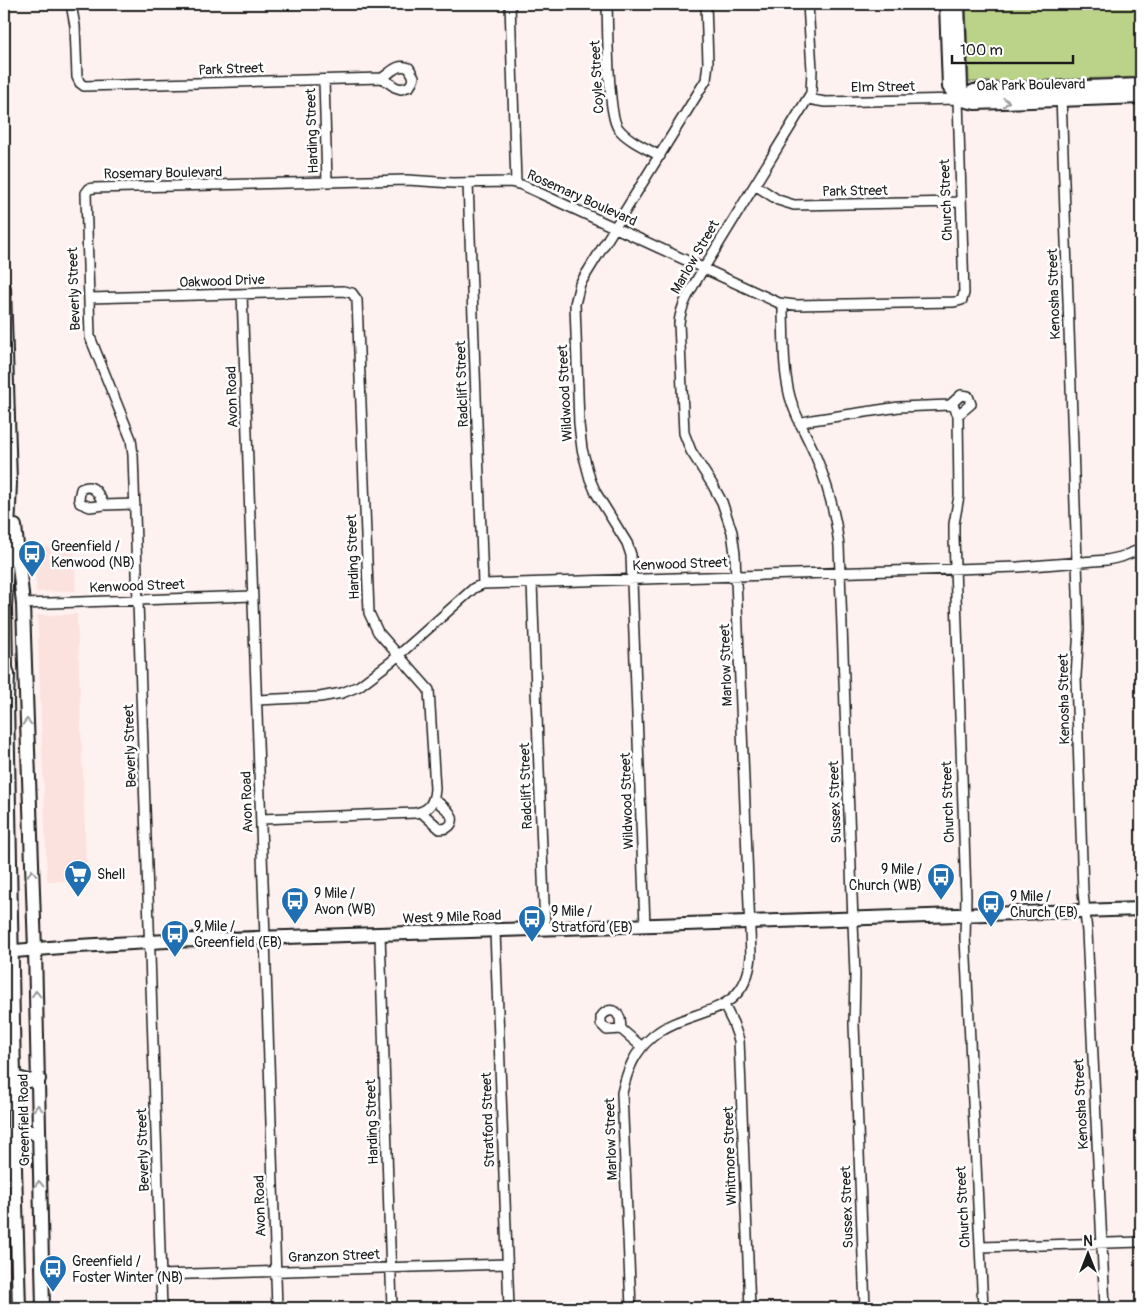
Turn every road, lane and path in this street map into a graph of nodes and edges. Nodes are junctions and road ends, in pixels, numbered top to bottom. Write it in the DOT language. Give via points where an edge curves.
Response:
graph roads {
  1 [pos="71,4"];
  2 [pos="510,4"];
  3 [pos="608,4"];
  4 [pos="706,4"];
  5 [pos="808,4"];
  6 [pos="946,4"];
  7 [pos="958,4"];
  8 [pos="954,43"];
  9 [pos="382,78"];
  10 [pos="324,80"];
  11 [pos="1141,86"];
  12 [pos="1061,94"];
  13 [pos="1141,97"];
  14 [pos="808,99"];
  15 [pos="958,100"];
  16 [pos="660,156"];
  17 [pos="327,182"];
  18 [pos="468,183"];
  19 [pos="516,183"];
  20 [pos="755,185"];
  21 [pos="87,190"];
  22 [pos="961,202"];
  23 [pos="615,228"];
  24 [pos="703,268"];
  25 [pos="4,288"];
  26 [pos="242,294"];
  27 [pos="355,295"];
  28 [pos="88,298"];
  29 [pos="962,300"];
  30 [pos="784,304"];
  31 [pos="5,356"];
  32 [pos="5,376"];
  33 [pos="950,405"];
  34 [pos="958,415"];
  35 [pos="799,423"];
  36 [pos="10,482"];
  37 [pos="134,504"];
  38 [pos="104,505"];
  39 [pos="1141,549"];
  40 [pos="1077,562"];
  41 [pos="955,568"];
  42 [pos="841,572"];
  43 [pos="737,576"];
  44 [pos="633,579"];
  45 [pos="532,583"];
  46 [pos="483,584"];
  47 [pos="253,596"];
  48 [pos="138,600"];
  49 [pos="23,604"];
  50 [pos="399,655"];
  51 [pos="6,675"];
  52 [pos="257,700"];
  53 [pos="7,744"];
  54 [pos="28,748"];
  55 [pos="433,799"];
  56 [pos="9,804"];
  57 [pos="30,806"];
  58 [pos="421,812"];
  59 [pos="261,819"];
  60 [pos="1141,909"];
  61 [pos="1086,911"];
  62 [pos="967,914"];
  63 [pos="853,918"];
  64 [pos="750,922"];
  65 [pos="645,926"];
  66 [pos="545,929"];
  67 [pos="495,931"];
  68 [pos="380,934"];
  69 [pos="266,938"];
  70 [pos="150,942"];
  71 [pos="35,949"];
  72 [pos="7,952"];
  73 [pos="724,1005"];
  74 [pos="621,1029"];
  75 [pos="642,1047"];
  76 [pos="14,1077"];
  77 [pos="39,1078"];
  78 [pos="14,1133"];
  79 [pos="39,1137"];
  80 [pos="1141,1242"];
  81 [pos="1102,1243"];
  82 [pos="980,1247"];
  83 [pos="508,1264"];
  84 [pos="390,1268"];
  85 [pos="275,1272"];
  86 [pos="160,1275"];
  87 [pos="19,1308"];
  88 [pos="43,1308"];
  89 [pos="162,1308"];
  90 [pos="277,1308"];
  91 [pos="392,1308"];
  92 [pos="509,1308"];
  93 [pos="631,1308"];
  94 [pos="750,1308"];
  95 [pos="865,1308"];
  96 [pos="983,1308"];
  97 [pos="1105,1308"];
  1 -- 10 [label="street, Park Street" via="77,77 82,85"];
  2 -- 19 [label="street"];
  3 -- 16 [label="street, Coyle Street" via="613,119 623,134"];
  4 -- 16 [label="street, Wildwood Street" via="707,76"];
  5 -- 14 [label="street, Marlow Street" via="812,86"];
  6 -- 8 [label="main road, Church Street"];
  7 -- 8 [label="main road, Church Street"];
  8 -- 15 [label="main road, Church Street" via="962,87"];
  9 -- 10 [label="street, Park Street"];
  10 -- 17 [label="street, Harding Street"];
  11 -- 12 [label="main road, Oak Park Boulevard"];
  12 -- 13 [label="main road, Oak Park Boulevard"];
  12 -- 15 [label="main road, Oak Park Boulevard" via="975,103"];
  12 -- 40 [label="street, Kenosha Street"];
  14 -- 15 [label="street, Elm Street" via="825,102"];
  14 -- 20 [label="street, Marlow Street"];
  15 -- 22 [label="street, Church Street"];
  16 -- 23 [label="street, Wildwood Street"];
  17 -- 18 [label="street, Rosemary Boulevard" via="408,180"];
  17 -- 21 [label="street, Rosemary Boulevard"];
  18 -- 19 [label="street, Rosemary Boulevard"];
  18 -- 46 [label="street, Radclift Street"];
  19 -- 23 [label="street, Rosemary Boulevard"];
  20 -- 22 [label="street, Park Street" via="778,200 794,205"];
  20 -- 24 [label="street, Marlow Street"];
  21 -- 28 [label="street, Beverly Street"];
  22 -- 29 [label="street, Church Street"];
  23 -- 24 [label="street, Rosemary Boulevard"];
  23 -- 44 [label="street, Wildwood Street" via="580,284 576,296 579,424 590,478 600,501 627,543"];
  24 -- 30 [label="street, Rosemary Boulevard"];
  24 -- 43 [label="street, Marlow Street" via="680,313 684,434 728,518"];
  25 -- 31 [label="main road, Greenfield Road"];
  26 -- 27 [label="street, Oakwood Drive" via="349,291"];
  26 -- 28 [label="street, Oakwood Drive"];
  26 -- 47 [label="street, Avon Road"];
  27 -- 50 [label="street, Harding Street" via="358,306 369,607 378,632"];
  28 -- 37 [label="street, Beverly Street" via="93,349 130,439"];
  29 -- 30 [label="street, Rosemary Boulevard"];
  30 -- 35 [label="street, Sussex Street" via="787,384"];
  31 -- 32 [label="main road, Greenfield Road"];
  32 -- 36 [label="main road, Greenfield Road"];
  33 -- 34 [label="street"];
  33 -- 34 [label="street" via="961,395 970,398 969,407"];
  33 -- 35 [label="street" via="899,407"];
  34 -- 41 [label="street, Church Street" via="959,496 954,524"];
  35 -- 42 [label="street, Sussex Street" via="829,490"];
  36 -- 49 [label="main road, Greenfield Road"];
  36 -- 51 [label="main road, Greenfield Road"];
  37 -- 38 [label="street"];
  37 -- 48 [label="street, Beverly Street"];
  39 -- 40 [label="street, Kenwood Street" via="1115,559"];
  40 -- 41 [label="street, Kenwood Street"];
  40 -- 61 [label="street, Kenosha Street" via="1079,629 1076,676"];
  41 -- 42 [label="street, Kenwood Street"];
  41 -- 62 [label="street, Church Street"];
  42 -- 43 [label="street, Kenwood Street"];
  42 -- 63 [label="street, Sussex Street"];
  43 -- 44 [label="street, Kenwood Street"];
  43 -- 64 [label="street, Marlow Street"];
  44 -- 45 [label="street, Kenwood Street"];
  44 -- 65 [label="street, Wildwood Street"];
  45 -- 46 [label="street, Kenwood Street"];
  45 -- 66 [label="street, Radclift Street"];
  46 -- 50 [label="street" via="474,588"];
  47 -- 48 [label="street, Kenwood Street"];
  47 -- 52 [label="street, Avon Road"];
  48 -- 49 [label="street, Kenwood Street"];
  48 -- 70 [label="street, Beverly Street"];
  54 -- 49 [label="main road, Greenfield Road, one-way"];
  50 -- 52 [label="street" via="369,680 342,693 320,698"];
  50 -- 55 [label="street, Harding Street" via="427,687 430,695"];
  51 -- 53 [label="main road, Greenfield Road"];
  52 -- 59 [label="street, Avon Road"];
  53 -- 54 [label="main road" via="17,749"];
  53 -- 56 [label="main road, Greenfield Road"];
  54 -- 57 [label="main road, Greenfield Road"];
  55 -- 58 [label="street"];
  55 -- 58 [label="street" via="450,813 451,825 440,829"];
  56 -- 57 [label="main road" via="14,799 23,800"];
  56 -- 72 [label="main road, Greenfield Road"];
  71 -- 57 [label="main road, Greenfield Road, one-way"];
  58 -- 59 [label="street"];
  59 -- 69 [label="street, Avon Road"];
  60 -- 61 [label="main road, West 9 Mile Road"];
  61 -- 62 [label="main road, West 9 Mile Road"];
  61 -- 81 [label="street, Kenosha Street"];
  62 -- 63 [label="main road, West 9 Mile Road"];
  62 -- 82 [label="street, Church Street" via="965,938"];
  63 -- 64 [label="main road, West 9 Mile Road"];
  63 -- 95 [label="street, Sussex Street"];
  64 -- 65 [label="main road, West 9 Mile Road"];
  64 -- 73 [label="street, Marlow Street" via="747,977 739,992"];
  65 -- 66 [label="main road, West 9 Mile Road"];
  66 -- 67 [label="main road, West 9 Mile Road"];
  67 -- 68 [label="main road, West 9 Mile Road"];
  67 -- 83 [label="street, Stratford Street"];
  68 -- 69 [label="main road, West 9 Mile Road"];
  68 -- 84 [label="street, Harding Street"];
  69 -- 70 [label="main road, West 9 Mile Road"];
  69 -- 85 [label="street, Avon Road"];
  70 -- 71 [label="main road, West 9 Mile Road"];
  70 -- 86 [label="street, Beverly Street"];
  71 -- 72 [label="main road, West 9 Mile Road"];
  77 -- 71 [label="main road, Greenfield Road, one-way"];
  72 -- 76 [label="main road, Greenfield Road"];
  73 -- 75 [label="street, Marlow Street" via="672,1024"];
  73 -- 94 [label="street, Whitmore Street" via="739,1040"];
  74 -- 75 [label="street"];
  75 -- 93 [label="street, Marlow Street" via="630,1066 622,1093"];
  76 -- 77 [label="main road" via="28,1081"];
  76 -- 78 [label="main road, Greenfield Road"];
  79 -- 77 [label="main road, Greenfield Road, one-way"];
  78 -- 79 [label="main road" via="30,1131"];
  78 -- 87 [label="main road, Greenfield Road"];
  88 -- 79 [label="main road, Greenfield Road, one-way"];
  80 -- 81 [label="street"];
  81 -- 82 [label="street"];
  81 -- 97 [label="street, Kenosha Street"];
  82 -- 96 [label="street, Church Street"];
  83 -- 84 [label="street, Granzon Street"];
  83 -- 92 [label="street, Stratford Street"];
  84 -- 85 [label="street, Granzon Street"];
  84 -- 91 [label="street, Harding Street"];
  85 -- 86 [label="street, Granzon Street"];
  85 -- 90 [label="street, Avon Road"];
  86 -- 89 [label="street, Beverly Street"];
}
